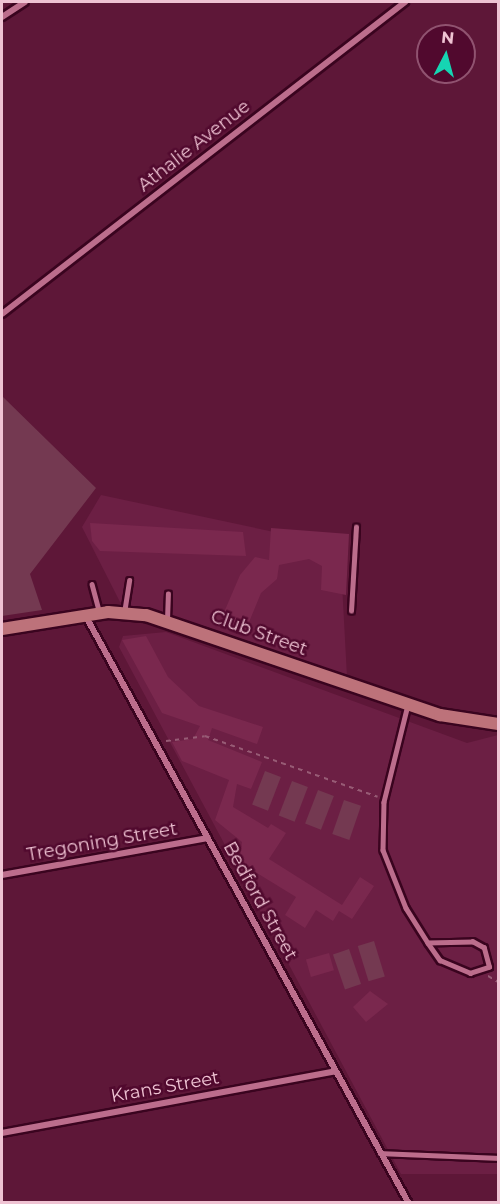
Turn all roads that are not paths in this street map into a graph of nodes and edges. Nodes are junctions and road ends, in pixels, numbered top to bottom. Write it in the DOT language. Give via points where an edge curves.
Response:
graph roads {
  1 [pos="25,2"];
  2 [pos="405,2"];
  3 [pos="2,17"];
  4 [pos="2,314"];
  5 [pos="356,527"];
  6 [pos="129,580"];
  7 [pos="92,584"];
  8 [pos="168,594"];
  9 [pos="351,611"];
  10 [pos="100,613"];
  11 [pos="124,613"];
  12 [pos="85,615"];
  13 [pos="167,620"];
  14 [pos="2,629"];
  15 [pos="409,704"];
  16 [pos="498,724"];
  17 [pos="208,838"];
  18 [pos="2,875"];
  19 [pos="428,943"];
  20 [pos="335,1071"];
  21 [pos="2,1133"];
  22 [pos="380,1153"];
  23 [pos="498,1158"];
  24 [pos="408,1203"];
  1 -- 3 [label="street"];
  2 -- 4 [label="street, Athalie Avenue"];
  5 -- 9 [label="lane"];
  6 -- 11 [label="lane"];
  7 -- 10 [label="lane"];
  8 -- 13 [label="lane"];
  10 -- 11 [label="main road, Club Street"];
  10 -- 12 [label="main road, Club Street"];
  11 -- 13 [label="main road, Club Street"];
  12 -- 14 [label="main road, Club Street"];
  12 -- 17 [label="street, Bedford Street"];
  13 -- 15 [label="main road, Club Street"];
  15 -- 16 [label="main road, Club Street" via="455,720"];
  15 -- 19 [label="lane" via="385,799 382,850 406,908"];
  17 -- 18 [label="street, Tregoning Street"];
  17 -- 20 [label="street, Bedford Street"];
  19 -- 19 [label="lane" via="453,969 482,972 489,967 484,948 473,942"];
  20 -- 21 [label="street, Krans Street"];
  20 -- 22 [label="street, Bedford Street"];
  22 -- 23 [label="lane"];
  22 -- 24 [label="street, Bedford Street"];
}
